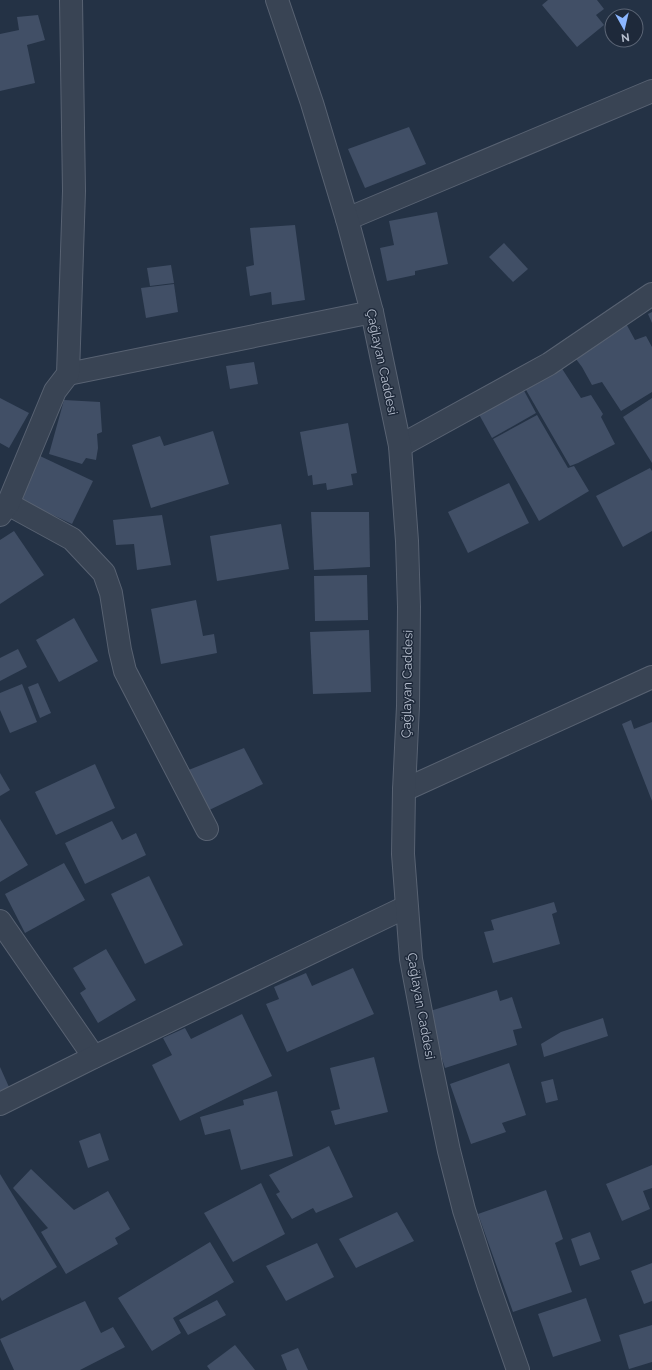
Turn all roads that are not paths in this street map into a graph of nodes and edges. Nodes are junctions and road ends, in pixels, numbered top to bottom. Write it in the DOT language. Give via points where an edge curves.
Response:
graph roads {
  1 [pos="71,0"];
  2 [pos="277,0"];
  3 [pos="652,91"];
  4 [pos="347,219"];
  5 [pos="652,294"];
  6 [pos="372,312"];
  7 [pos="68,374"];
  8 [pos="400,446"];
  9 [pos="4,509"];
  10 [pos="652,678"];
  11 [pos="404,790"];
  12 [pos="207,829"];
  13 [pos="406,907"];
  14 [pos="0,921"];
  15 [pos="94,1057"];
  16 [pos="0,1104"];
  17 [pos="518,1370"];
  1 -- 7 [label="street" via="74,191"];
  2 -- 4 [label="street, Çağlayan Caddesi"];
  3 -- 4 [label="street"];
  4 -- 6 [label="street, Çağlayan Caddesi"];
  5 -- 8 [label="street" via="549,364"];
  6 -- 7 [label="street"];
  6 -- 8 [label="street, Çağlayan Caddesi"];
  7 -- 9 [label="street" via="55,390"];
  8 -- 11 [label="street, Çağlayan Caddesi" via="409,606"];
  9 -- 12 [label="street" via="72,539 104,573 111,593 125,671"];
  10 -- 11 [label="street"];
  11 -- 13 [label="street, Çağlayan Caddesi" via="403,854"];
  13 -- 15 [label="street"];
  13 -- 17 [label="street, Çağlayan Caddesi" via="412,966 449,1151 464,1210"];
  14 -- 15 [label="street"];
  15 -- 16 [label="street"];
}
